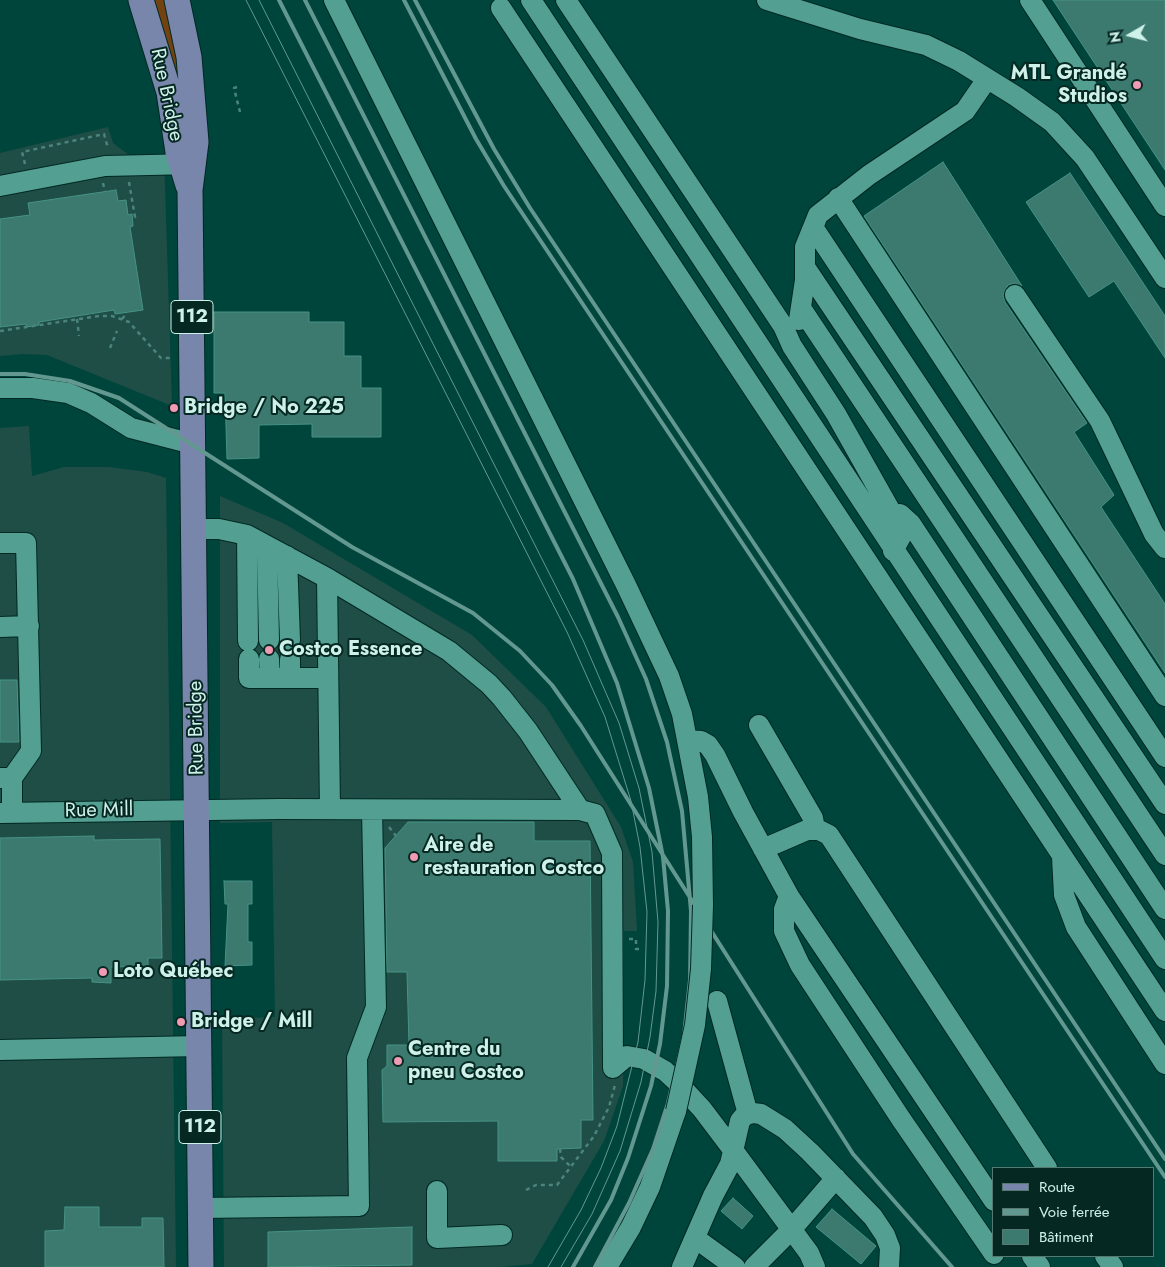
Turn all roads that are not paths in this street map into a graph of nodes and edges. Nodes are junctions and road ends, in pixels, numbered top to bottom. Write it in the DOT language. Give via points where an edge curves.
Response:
graph roads {
  1 [pos="141,0"];
  2 [pos="177,0"];
  3 [pos="334,0"];
  4 [pos="531,0"];
  5 [pos="566,0"];
  6 [pos="767,0"];
  7 [pos="1030,0"];
  8 [pos="501,7"];
  9 [pos="987,79"];
  10 [pos="188,164"];
  11 [pos="0,186"];
  12 [pos="838,198"];
  13 [pos="1165,206"];
  14 [pos="813,227"];
  15 [pos="805,267"];
  16 [pos="1165,278"];
  17 [pos="1014,295"];
  18 [pos="801,308"];
  19 [pos="792,346"];
  20 [pos="0,388"];
  21 [pos="193,444"];
  22 [pos="889,510"];
  23 [pos="194,529"];
  24 [pos="246,535"];
  25 [pos="0,543"];
  26 [pos="267,546"];
  27 [pos="1165,548"];
  28 [pos="894,551"];
  29 [pos="287,556"];
  30 [pos="327,578"];
  31 [pos="29,626"];
  32 [pos="0,627"];
  33 [pos="269,659"];
  34 [pos="290,659"];
  35 [pos="328,678"];
  36 [pos="1165,696"];
  37 [pos="1009,724"];
  38 [pos="759,725"];
  39 [pos="688,740"];
  40 [pos="990,748"];
  41 [pos="1165,757"];
  42 [pos="6,778"];
  43 [pos="1165,804"];
  44 [pos="198,809"];
  45 [pos="330,809"];
  46 [pos="372,810"];
  47 [pos="580,810"];
  48 [pos="6,813"];
  49 [pos="815,829"];
  50 [pos="763,850"];
  51 [pos="1165,855"];
  52 [pos="1062,857"];
  53 [pos="789,896"];
  54 [pos="1165,909"];
  55 [pos="1165,958"];
  56 [pos="717,1001"];
  57 [pos="1165,1011"];
  58 [pos="200,1046"];
  59 [pos="0,1050"];
  60 [pos="1165,1064"];
  61 [pos="748,1114"];
  62 [pos="733,1150"];
  63 [pos="1046,1167"];
  64 [pos="836,1178"];
  65 [pos="437,1191"];
  66 [pos="992,1198"];
  67 [pos="201,1208"];
  68 [pos="791,1230"];
  69 [pos="502,1235"];
  70 [pos="695,1238"];
  71 [pos="992,1252"];
  72 [pos="996,1257"];
  73 [pos="201,1267"];
  74 [pos="607,1267"];
  75 [pos="682,1267"];
  76 [pos="735,1267"];
  77 [pos="754,1267"];
  78 [pos="815,1267"];
  79 [pos="889,1267"];
  80 [pos="1004,1267"];
  1 -- 10 [label="main road, Rue Bridge / 112"];
  2 -- 10 [label="main road, Rue Bridge / 112" via="194,96 196,142"];
  3 -- 39 [label="street" via="649,630 677,696"];
  4 -- 28 [label="street"];
  5 -- 19 [label="street" via="783,326"];
  6 -- 9 [label="street" via="926,46 959,61"];
  7 -- 13 [label="street"];
  8 -- 40 [label="street"];
  9 -- 12 [label="street" via="964,111"];
  9 -- 16 [label="street" via="1052,122 1085,158"];
  10 -- 11 [label="street" via="106,166"];
  10 -- 21 [label="main road, Rue Bridge / 112"];
  12 -- 14 [label="street" via="822,210"];
  12 -- 36 [label="street"];
  14 -- 15 [label="street" via="805,247"];
  14 -- 41 [label="street"];
  15 -- 18 [label="street"];
  15 -- 43 [label="street"];
  17 -- 27 [label="street" via="1100,421 1141,509"];
  18 -- 19 [label="street"];
  18 -- 51 [label="street"];
  19 -- 22 [label="street" via="836,414"];
  20 -- 21 [label="street" via="68,393 131,428"];
  21 -- 23 [label="main road, Rue Bridge / 112"];
  22 -- 28 [label="street" via="903,533"];
  22 -- 54 [label="street" via="898,512 910,524"];
  23 -- 24 [label="street" via="219,529"];
  23 -- 44 [label="main road, Rue Bridge / 112"];
  24 -- 26 [label="street"];
  24 -- 33 [label="street" via="249,659"];
  25 -- 31 [label="street" via="26,543"];
  26 -- 29 [label="street"];
  26 -- 33 [label="street"];
  28 -- 37 [label="street"];
  29 -- 30 [label="street"];
  29 -- 34 [label="street"];
  30 -- 35 [label="street"];
  30 -- 47 [label="street" via="449,651 489,684 528,731"];
  31 -- 32 [label="street"];
  31 -- 42 [label="street" via="31,751"];
  33 -- 34 [label="street"];
  34 -- 35 [label="street"];
  35 -- 45 [label="street"];
  37 -- 40 [label="street"];
  37 -- 55 [label="street"];
  38 -- 49 [label="street" via="813,818"];
  39 -- 50 [label="street" via="701,741 716,755"];
  39 -- 74 [label="street, bridge" via="701,817 703,905 695,1025 676,1111 650,1186"];
  40 -- 52 [label="street"];
  42 -- 48 [label="street"];
  44 -- 45 [label="street, Rue Mill"];
  44 -- 48 [label="street, Rue Mill"];
  44 -- 58 [label="main road, Rue Bridge / 112"];
  45 -- 46 [label="street, Rue Mill"];
  46 -- 47 [label="street, Rue Mill"];
  46 -- 67 [label="street" via="376,1007 357,1058 359,1206"];
  47 -- 62 [label="street" via="595,814 612,853 613,1068 627,1056 644,1059 665,1071 702,1109"];
  49 -- 50 [label="street" via="798,832"];
  49 -- 63 [label="street" via="829,835"];
  50 -- 53 [label="street"];
  52 -- 57 [label="street"];
  52 -- 60 [label="street" via="1064,895 1076,927"];
  53 -- 66 [label="street"];
  53 -- 71 [label="street" via="784,909 784,931 800,965"];
  56 -- 61 [label="street"];
  58 -- 59 [label="street"];
  58 -- 67 [label="main road, Rue Bridge / 112"];
  61 -- 62 [label="street" via="740,1121"];
  61 -- 64 [label="street" via="761,1114 785,1129"];
  62 -- 68 [label="street"];
  62 -- 70 [label="street" via="730,1164"];
  64 -- 68 [label="street"];
  64 -- 79 [label="street" via="882,1230 890,1248"];
  65 -- 69 [label="street" via="437,1238"];
  67 -- 73 [label="main road, Rue Bridge / 112"];
  68 -- 77 [label="street"];
  68 -- 78 [label="street" via="809,1253"];
  70 -- 75 [label="street"];
  70 -- 76 [label="street"];
  72 -- 80 [label="street"];
}
